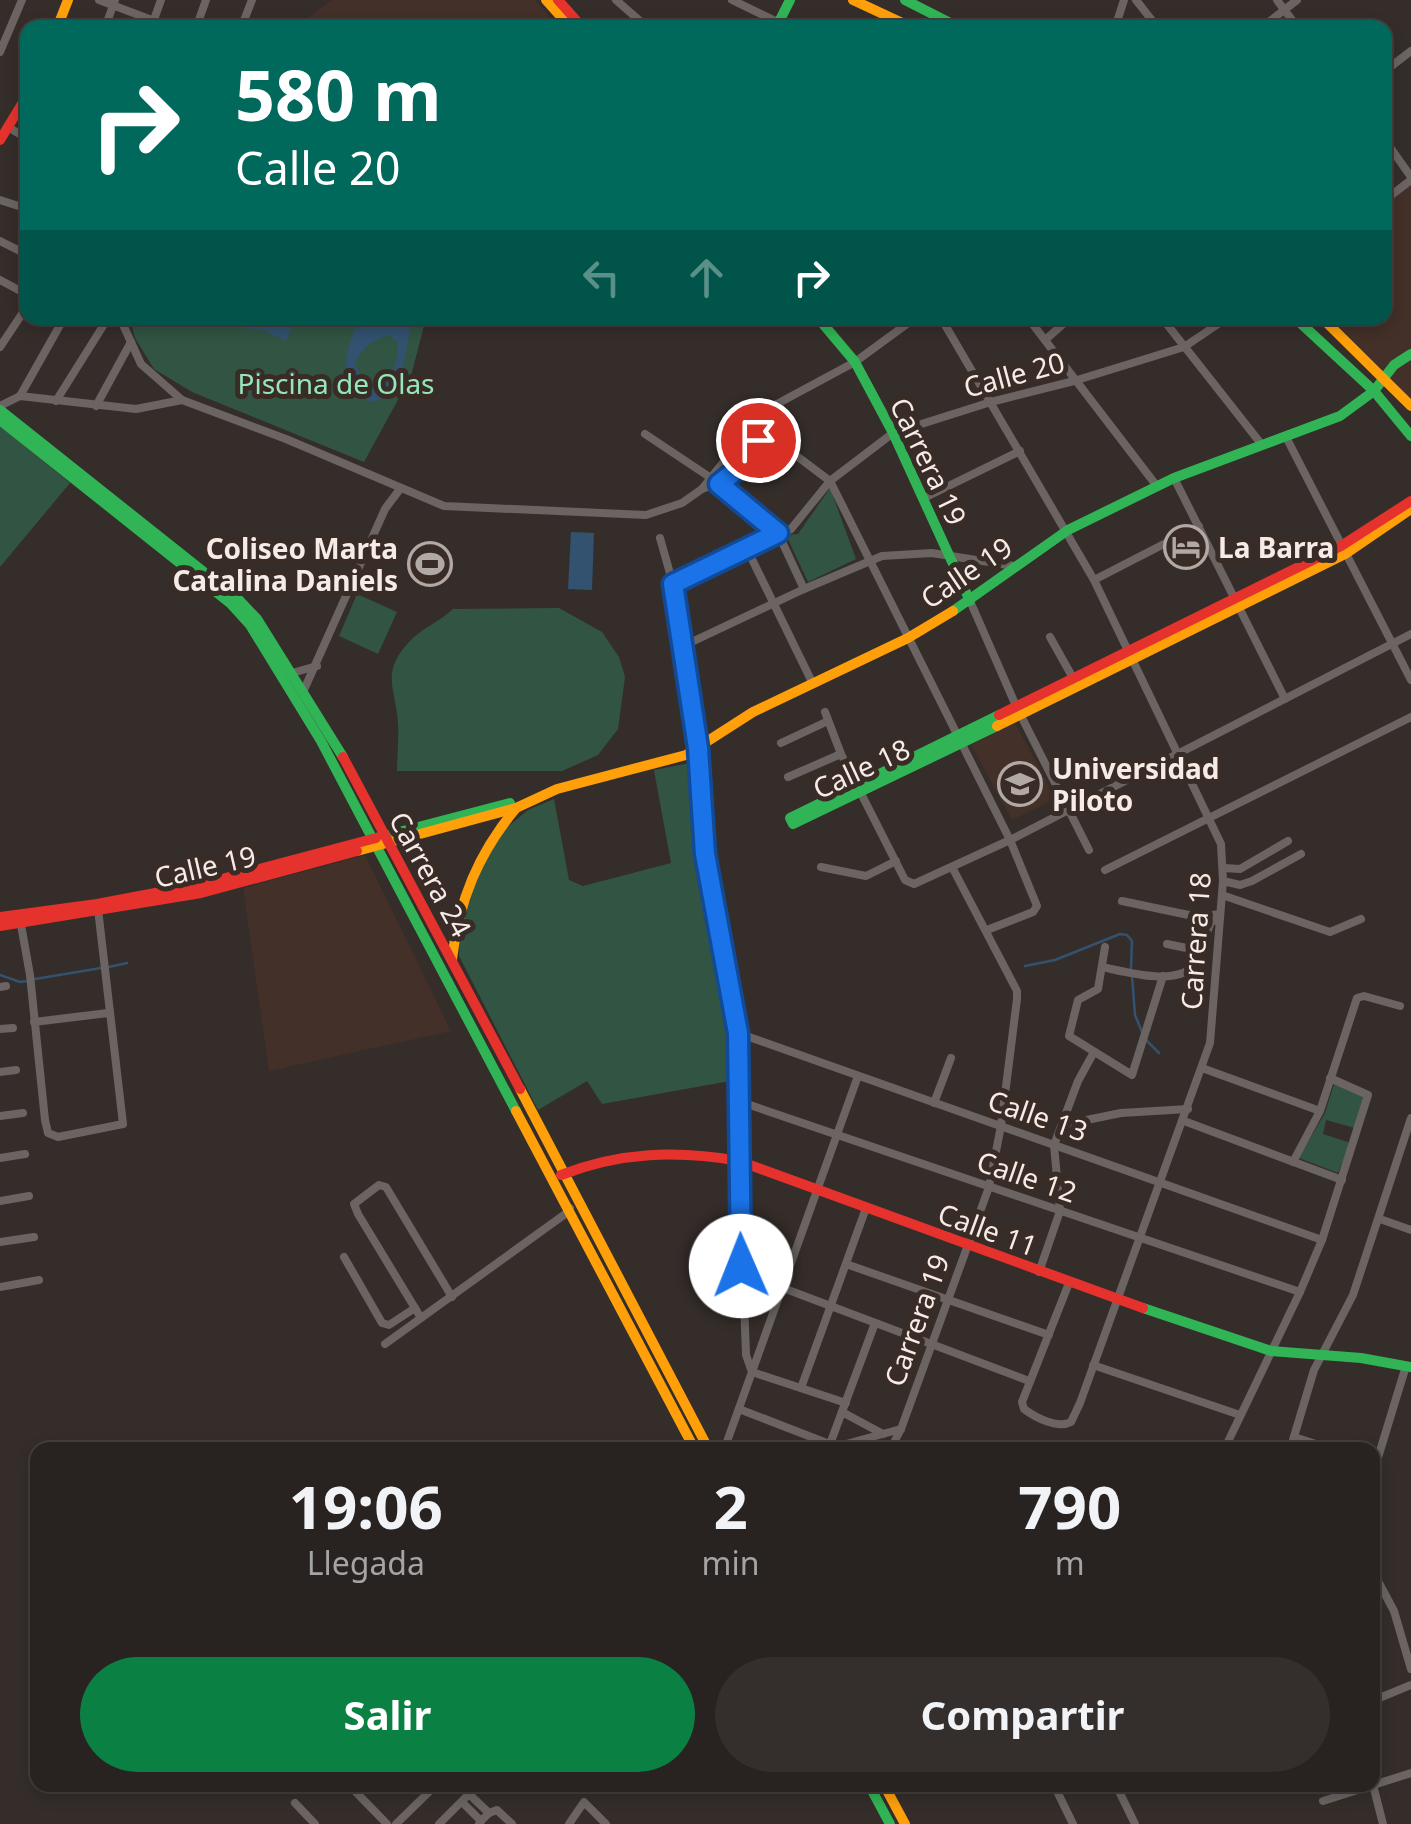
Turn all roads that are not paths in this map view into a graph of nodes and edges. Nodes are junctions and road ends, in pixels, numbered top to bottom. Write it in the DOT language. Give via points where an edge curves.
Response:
graph roads {
  1 [pos="22,0"];
  2 [pos="99,0"];
  3 [pos="546,0"];
  4 [pos="558,0"];
  5 [pos="616,0"];
  6 [pos="732,0"];
  7 [pos="853,0"];
  8 [pos="905,0"];
  9 [pos="1136,0"];
  10 [pos="1277,0"];
  11 [pos="1297,0"];
  12 [pos="114,3"];
  13 [pos="1284,10"];
  14 [pos="145,20"];
  15 [pos="564,20"];
  16 [pos="576,20"];
  17 [pos="639,20"];
  18 [pos="770,20"];
  19 [pos="896,20"];
  20 [pos="944,20"];
  21 [pos="1152,20"];
  22 [pos="1272,20"];
  23 [pos="1292,20"];
  24 [pos="0,52"];
  25 [pos="20,108"];
  26 [pos="8,128"];
  27 [pos="20,135"];
  28 [pos="0,140"];
  29 [pos="1392,150"];
  30 [pos="1411,179"];
  31 [pos="20,317"];
  32 [pos="60,325"];
  33 [pos="104,325"];
  34 [pos="123,325"];
  35 [pos="824,325"];
  36 [pos="906,325"];
  37 [pos="944,325"];
  38 [pos="1033,325"];
  39 [pos="1062,325"];
  40 [pos="1167,325"];
  41 [pos="1217,325"];
  42 [pos="1302,325"];
  43 [pos="1329,325"];
  44 [pos="1044,340"];
  45 [pos="131,342"];
  46 [pos="0,347"];
  47 [pos="1184,347"];
  48 [pos="1411,354"];
  49 [pos="854,362"];
  50 [pos="1384,379"];
  51 [pos="1074,381"];
  52 [pos="1374,391"];
  53 [pos="20,396"];
  54 [pos="182,400"];
  55 [pos="56,402"];
  56 [pos="991,402"];
  57 [pos="96,406"];
  58 [pos="1411,406"];
  59 [pos="0,408"];
  60 [pos="0,420"];
  61 [pos="758,427"];
  62 [pos="893,433"];
  63 [pos="645,434"];
  64 [pos="1411,436"];
  65 [pos="1286,437"];
  66 [pos="1262,445"];
  67 [pos="1020,450"];
  68 [pos="1174,478"];
  69 [pos="715,481"];
  70 [pos="830,481"];
  71 [pos="1156,485"];
  72 [pos="400,489"];
  73 [pos="924,498"];
  74 [pos="1411,501"];
  75 [pos="1411,509"];
  76 [pos="1198,526"];
  77 [pos="1068,530"];
  78 [pos="778,533"];
  79 [pos="660,538"];
  80 [pos="748,548"];
  81 [pos="1343,550"];
  82 [pos="950,555"];
  83 [pos="868,560"];
  84 [pos="1014,566"];
  85 [pos="1094,580"];
  86 [pos="673,584"];
  87 [pos="804,589"];
  88 [pos="970,600"];
  89 [pos="776,604"];
  90 [pos="1238,604"];
  91 [pos="1411,634"];
  92 [pos="1050,637"];
  93 [pos="908,638"];
  94 [pos="1392,644"];
  95 [pos="681,648"];
  96 [pos="1131,655"];
  97 [pos="317,666"];
  98 [pos="292,673"];
  99 [pos="1073,678"];
  100 [pos="1411,680"];
  101 [pos="813,684"];
  102 [pos="303,692"];
  103 [pos="1286,699"];
  104 [pos="1018,710"];
  105 [pos="1411,717"];
  106 [pos="961,740"];
  107 [pos="781,744"];
  108 [pos="698,748"];
  109 [pos="1179,753"];
  110 [pos="841,754"];
  111 [pos="788,777"];
  112 [pos="859,789"];
  113 [pos="531,800"];
  114 [pos="516,808"];
  115 [pos="1068,808"];
  116 [pos="1208,816"];
  117 [pos="444,823"];
  118 [pos="1010,840"];
  119 [pos="380,841"];
  120 [pos="1288,842"];
  121 [pos="1088,850"];
  122 [pos="1301,854"];
  123 [pos="896,861"];
  124 [pos="821,867"];
  125 [pos="952,867"];
  126 [pos="1224,868"];
  127 [pos="1105,870"];
  128 [pos="1223,881"];
  129 [pos="1222,895"];
  130 [pos="1122,901"];
  131 [pos="98,908"];
  132 [pos="1220,916"];
  133 [pos="0,917"];
  134 [pos="20,919"];
  135 [pos="1361,919"];
  136 [pos="0,926"];
  137 [pos="987,930"];
  138 [pos="1167,944"];
  139 [pos="1105,947"];
  140 [pos="1201,951"];
  141 [pos="452,958"];
  142 [pos="1102,967"];
  143 [pos="1163,976"];
  144 [pos="1400,1006"];
  145 [pos="108,1012"];
  146 [pos="34,1022"];
  147 [pos="12,1028"];
  148 [pos="0,1030"];
  149 [pos="738,1033"];
  150 [pos="1094,1052"];
  151 [pos="951,1058"];
  152 [pos="1202,1068"];
  153 [pos="16,1070"];
  154 [pos="0,1072"];
  155 [pos="858,1076"];
  156 [pos="1330,1078"];
  157 [pos="738,1102"];
  158 [pos="934,1102"];
  159 [pos="1188,1109"];
  160 [pos="1320,1111"];
  161 [pos="23,1113"];
  162 [pos="0,1116"];
  163 [pos="1411,1118"];
  164 [pos="1184,1121"];
  165 [pos="1062,1124"];
  166 [pos="1001,1126"];
  167 [pos="838,1136"];
  168 [pos="1054,1145"];
  169 [pos="25,1154"];
  170 [pos="0,1158"];
  171 [pos="738,1161"];
  172 [pos="1293,1162"];
  173 [pos="564,1174"];
  174 [pos="552,1180"];
  175 [pos="1342,1180"];
  176 [pos="1161,1183"];
  177 [pos="989,1186"];
  178 [pos="818,1190"];
  179 [pos="575,1194"];
  180 [pos="29,1196"];
  181 [pos="0,1201"];
  182 [pos="866,1208"];
  183 [pos="1060,1211"];
  184 [pos="568,1212"];
  185 [pos="1380,1219"];
  186 [pos="1411,1230"];
  187 [pos="34,1237"];
  188 [pos="1141,1238"];
  189 [pos="1322,1240"];
  190 [pos="0,1242"];
  191 [pos="967,1244"];
  192 [pos="344,1257"];
  193 [pos="846,1264"];
  194 [pos="1039,1272"];
  195 [pos="39,1280"];
  196 [pos="1069,1283"];
  197 [pos="0,1287"];
  198 [pos="783,1288"];
  199 [pos="1300,1292"];
  200 [pos="452,1296"];
  201 [pos="948,1298"];
  202 [pos="1119,1300"];
  203 [pos="830,1306"];
  204 [pos="415,1308"];
  205 [pos="421,1318"];
  206 [pos="876,1323"];
  207 [pos="1049,1335"];
  208 [pos="385,1344"];
  209 [pos="932,1344"];
  210 [pos="1271,1351"];
  211 [pos="1322,1355"];
  212 [pos="1093,1366"];
  213 [pos="1409,1367"];
  214 [pos="752,1372"];
  215 [pos="1029,1381"];
  216 [pos="801,1388"];
  217 [pos="844,1408"];
  218 [pos="739,1409"];
  219 [pos="1240,1414"];
  220 [pos="901,1429"];
  221 [pos="884,1434"];
  222 [pos="869,1437"];
  223 [pos="1294,1437"];
  224 [pos="690,1442"];
  225 [pos="705,1442"];
  226 [pos="727,1442"];
  227 [pos="817,1442"];
  228 [pos="831,1442"];
  229 [pos="849,1442"];
  230 [pos="877,1442"];
  231 [pos="894,1442"];
  232 [pos="1228,1442"];
  233 [pos="1292,1442"];
  234 [pos="1310,1442"];
  235 [pos="1380,1452"];
  236 [pos="1380,1585"];
  237 [pos="1411,1669"];
  238 [pos="1411,1686"];
  239 [pos="1380,1699"];
  240 [pos="1411,1773"];
  241 [pos="1380,1783"];
  242 [pos="356,1792"];
  243 [pos="429,1792"];
  244 [pos="874,1792"];
  245 [pos="888,1792"];
  246 [pos="1057,1792"];
  247 [pos="1119,1792"];
  248 [pos="1352,1792"];
  249 [pos="1375,1792"];
  250 [pos="470,1794"];
  251 [pos="462,1802"];
  252 [pos="1323,1802"];
  253 [pos="294,1803"];
  254 [pos="490,1812"];
  255 [pos="480,1823"];
  256 [pos="315,1824"];
  257 [pos="387,1824"];
  258 [pos="396,1824"];
  259 [pos="440,1824"];
  260 [pos="512,1824"];
  261 [pos="569,1824"];
  262 [pos="606,1824"];
  263 [pos="890,1824"];
  264 [pos="905,1824"];
  265 [pos="1073,1824"];
  266 [pos="1135,1824"];
  267 [pos="1383,1824"];
  1 -- 24 [label="street"];
  2 -- 12 [label="street"];
  3 -- 15 [label="street"];
  4 -- 16 [label="street"];
  5 -- 17 [label="street"];
  6 -- 18 [label="street"];
  7 -- 19 [label="street"];
  8 -- 20 [label="street"];
  9 -- 21 [label="street"];
  10 -- 13 [label="street"];
  11 -- 13 [label="street"];
  12 -- 14 [label="street"];
  13 -- 22 [label="street"];
  13 -- 23 [label="street"];
  25 -- 26 [label="street"];
  26 -- 27 [label="street"];
  26 -- 28 [label="street"];
  29 -- 30 [label="street"];
  31 -- 46 [label="street"];
  32 -- 53 [label="street"];
  33 -- 55 [label="street"];
  34 -- 45 [label="street"];
  35 -- 49 [label="street, Carrera 19"];
  36 -- 49 [label="street"];
  37 -- 56 [label="street, Carrera 18"];
  38 -- 44 [label="street"];
  39 -- 44 [label="street"];
  40 -- 47 [label="street"];
  41 -- 47 [label="street, Calle 20"];
  42 -- 52 [label="street"];
  43 -- 50 [label="street"];
  44 -- 51 [label="street"];
  45 -- 54 [label="street" via="141,364"];
  45 -- 57 [label="street"];
  47 -- 51 [label="street, Calle 20"];
  47 -- 66 [label="street"];
  48 -- 50 [label="street, Calle 19"];
  49 -- 61 [label="street" via="775,405"];
  49 -- 62 [label="street, Carrera 19"];
  50 -- 52 [label="street, Calle 19"];
  50 -- 58 [label="street"];
  51 -- 56 [label="street, Calle 20"];
  51 -- 71 [label="street"];
  52 -- 64 [label="street"];
  52 -- 65 [label="street, Calle 19" via="1340,416"];
  53 -- 55 [label="street"];
  53 -- 59 [label="street"];
  54 -- 57 [label="street" via="136,409"];
  54 -- 72 [label="street"];
  55 -- 57 [label="street"];
  56 -- 62 [label="street, Calle 20"];
  56 -- 67 [label="street, Carrera 18"];
  59 -- 98 [label="street, Carrera 24" via="239,600"];
  60 -- 119 [label="street, Carrera 24" via="241,614"];
  61 -- 69 [label="street" via="745,435"];
  61 -- 69 [label="street" via="750,456"];
  61 -- 70 [label="street"];
  62 -- 70 [label="street, Calle 20"];
  62 -- 73 [label="street, Carrera 19"];
  63 -- 69 [label="street"];
  65 -- 66 [label="street, Calle 19"];
  65 -- 81 [label="street"];
  66 -- 68 [label="street, Calle 19"];
  67 -- 73 [label="street"];
  67 -- 77 [label="street, Carrera 18"];
  68 -- 71 [label="street, Calle 19"];
  68 -- 76 [label="street"];
  69 -- 72 [label="street" via="682,504 646,514 478,510"];
  69 -- 78 [label="street"];
  70 -- 78 [label="street, Calle 20" via="791,529"];
  70 -- 83 [label="street"];
  71 -- 77 [label="street, Calle 19"];
  72 -- 97 [label="street" via="385,509"];
  73 -- 82 [label="street, Carrera 19"];
  74 -- 81 [label="street, Calle 18"];
  75 -- 81 [label="street, Calle 18"];
  76 -- 85 [label="street"];
  76 -- 90 [label="street"];
  77 -- 84 [label="street, Calle 19"];
  77 -- 85 [label="street, Carrera 18"];
  78 -- 80 [label="street, Calle 20"];
  78 -- 87 [label="street"];
  79 -- 86 [label="street"];
  80 -- 86 [label="street, Calle 20"];
  80 -- 89 [label="street"];
  81 -- 90 [label="street, Calle 18"];
  81 -- 94 [label="street"];
  82 -- 83 [label="street"];
  82 -- 84 [label="street"];
  82 -- 88 [label="street, Carrera 19"];
  83 -- 87 [label="street"];
  83 -- 93 [label="street"];
  84 -- 88 [label="street, Calle 19"];
  85 -- 96 [label="street, Carrera 18"];
  86 -- 95 [label="street"];
  87 -- 89 [label="street"];
  88 -- 93 [label="street, Calle 19"];
  88 -- 104 [label="street, Carrera 19"];
  89 -- 95 [label="street"];
  89 -- 101 [label="street"];
  90 -- 96 [label="street, Calle 18"];
  90 -- 103 [label="street"];
  91 -- 94 [label="street"];
  92 -- 99 [label="street"];
  93 -- 101 [label="street, Calle 19"];
  93 -- 106 [label="street"];
  94 -- 100 [label="street"];
  94 -- 103 [label="street"];
  95 -- 108 [label="street"];
  96 -- 99 [label="street, Calle 18"];
  96 -- 104 [label="street, Calle 18"];
  96 -- 109 [label="street, Carrera 18"];
  97 -- 98 [label="street"];
  97 -- 102 [label="street"];
  98 -- 102 [label="street, Carrera 24"];
  99 -- 104 [label="street, Calle 18"];
  101 -- 108 [label="street, Calle 19"];
  102 -- 119 [label="street, Carrera 24"];
  103 -- 109 [label="street"];
  104 -- 106 [label="street, Calle 18"];
  104 -- 115 [label="street, Carrera 19"];
  105 -- 116 [label="street"];
  106 -- 112 [label="street, Calle 18"];
  106 -- 118 [label="street"];
  107 -- 110 [label="street" via="826,716"];
  108 -- 113 [label="street, Calle 19"];
  108 -- 149 [label="street" via="705,854"];
  109 -- 115 [label="street"];
  109 -- 116 [label="street, Carrera 18"];
  110 -- 111 [label="street"];
  110 -- 112 [label="street"];
  112 -- 112 [label="street, Calle 18" via="790,818 793,824"];
  112 -- 123 [label="street"];
  113 -- 114 [label="street, Calle 19"];
  113 -- 117 [label="street, Calle 19"];
  114 -- 117 [label="street, Calle 19"];
  114 -- 141 [label="street" via="476,862 455,925"];
  115 -- 118 [label="street"];
  115 -- 121 [label="street, Carrera 19"];
  116 -- 126 [label="street, Carrera 18"];
  116 -- 127 [label="street"];
  117 -- 119 [label="street, Calle 19"];
  118 -- 125 [label="street"];
  118 -- 137 [label="street" via="1036,900 1034,912"];
  119 -- 131 [label="street, Calle 19"];
  119 -- 141 [label="street, Carrera 24"];
  119 -- 174 [label="street, Carrera 24"];
  120 -- 126 [label="street" via="1240,869"];
  122 -- 128 [label="street" via="1252,882"];
  123 -- 124 [label="street" via="866,876"];
  123 -- 125 [label="street" via="908,883"];
  125 -- 137 [label="street"];
  126 -- 128 [label="street, Carrera 18"];
  128 -- 129 [label="street, Carrera 18"];
  129 -- 132 [label="street, Carrera 18"];
  129 -- 135 [label="street" via="1330,932"];
  130 -- 132 [label="street"];
  131 -- 134 [label="street, Calle 19"];
  131 -- 145 [label="street"];
  132 -- 140 [label="street" via="1211,922"];
  132 -- 152 [label="street, Carrera 18"];
  133 -- 134 [label="street, Calle 19"];
  134 -- 136 [label="street, Calle 19"];
  134 -- 146 [label="street"];
  137 -- 166 [label="street, Carrera 19" via="1017,992"];
  138 -- 140 [label="street"];
  139 -- 142 [label="street"];
  140 -- 143 [label="street" via="1181,974"];
  141 -- 173 [label="street, Carrera 24"];
  142 -- 143 [label="street"];
  142 -- 150 [label="street" via="1098,989 1078,1000 1068,1034"];
  143 -- 150 [label="street" via="1132,1075"];
  144 -- 156 [label="street" via="1357,998"];
  145 -- 146 [label="street"];
  145 -- 146 [label="street" via="122,1124 58,1137 48,1133 45,1120"];
  147 -- 148 [label="street"];
  149 -- 155 [label="street, Calle 13"];
  149 -- 157 [label="street"];
  150 -- 165 [label="street"];
  151 -- 158 [label="street"];
  152 -- 159 [label="street, Carrera 18"];
  152 -- 160 [label="street"];
  153 -- 154 [label="street"];
  155 -- 158 [label="street, Calle 13"];
  155 -- 167 [label="street"];
  156 -- 160 [label="street"];
  156 -- 175 [label="street" via="1368,1098"];
  157 -- 167 [label="street, Calle 12"];
  157 -- 171 [label="street"];
  158 -- 166 [label="street, Calle 13"];
  159 -- 164 [label="street, Carrera 18"];
  159 -- 165 [label="street"];
  160 -- 172 [label="street"];
  161 -- 162 [label="street"];
  163 -- 185 [label="street"];
  164 -- 172 [label="street"];
  164 -- 176 [label="street, Carrera 18"];
  165 -- 168 [label="street"];
  166 -- 168 [label="street, Calle 13"];
  166 -- 177 [label="street, Carrera 19"];
  167 -- 177 [label="street, Calle 12"];
  167 -- 178 [label="street"];
  168 -- 176 [label="street, Calle 13"];
  168 -- 183 [label="street"];
  169 -- 170 [label="street"];
  171 -- 173 [label="street, Calle 11" via="629,1154"];
  171 -- 178 [label="street, Calle 11"];
  171 -- 214 [label="street" via="742,1335"];
  172 -- 175 [label="street"];
  173 -- 174 [label="street, Calle 11"];
  173 -- 179 [label="street, Carrera 24"];
  174 -- 184 [label="street, Carrera 24"];
  175 -- 189 [label="street"];
  176 -- 188 [label="street, Carrera 18"];
  176 -- 189 [label="street, Calle 13"];
  177 -- 183 [label="street, Calle 12"];
  177 -- 191 [label="street, Carrera 19"];
  178 -- 182 [label="street, Calle 11"];
  178 -- 198 [label="street"];
  179 -- 184 [label="street"];
  179 -- 225 [label="street, Carrera 24"];
  180 -- 181 [label="street"];
  182 -- 191 [label="street, Calle 11"];
  182 -- 193 [label="street"];
  183 -- 188 [label="street, Calle 12"];
  183 -- 194 [label="street"];
  184 -- 200 [label="street"];
  184 -- 224 [label="street, Carrera 24"];
  185 -- 186 [label="street"];
  185 -- 211 [label="street"];
  187 -- 190 [label="street"];
  188 -- 199 [label="street, Calle 12"];
  188 -- 202 [label="street, Carrera 18"];
  189 -- 199 [label="street"];
  191 -- 194 [label="street, Calle 11"];
  191 -- 201 [label="street, Carrera 19"];
  192 -- 204 [label="street" via="382,1323"];
  193 -- 201 [label="street"];
  193 -- 203 [label="street"];
  194 -- 196 [label="street, Calle 11"];
  195 -- 197 [label="street"];
  196 -- 202 [label="street, Calle 11"];
  196 -- 207 [label="street"];
  198 -- 203 [label="street"];
  198 -- 214 [label="street"];
  199 -- 210 [label="street"];
  200 -- 204 [label="street" via="395,1200 379,1185 355,1208"];
  200 -- 205 [label="street"];
  201 -- 207 [label="street"];
  201 -- 209 [label="street, Carrera 19"];
  202 -- 210 [label="street, Calle 11"];
  202 -- 212 [label="street, Carrera 18"];
  203 -- 206 [label="street"];
  203 -- 216 [label="street"];
  204 -- 205 [label="street"];
  205 -- 208 [label="street"];
  206 -- 209 [label="street"];
  206 -- 217 [label="street"];
  207 -- 215 [label="street"];
  209 -- 215 [label="street"];
  209 -- 220 [label="street, Carrera 19"];
  210 -- 211 [label="street, Calle 11"];
  210 -- 219 [label="street"];
  211 -- 213 [label="street, Calle 11"];
  211 -- 223 [label="street"];
  212 -- 215 [label="street, Carrera 18" via="1069,1424 1022,1406"];
  212 -- 219 [label="street"];
  213 -- 235 [label="street"];
  214 -- 216 [label="street"];
  214 -- 218 [label="street"];
  216 -- 217 [label="street"];
  217 -- 221 [label="street"];
  217 -- 228 [label="street"];
  218 -- 226 [label="street"];
  218 -- 227 [label="street"];
  219 -- 232 [label="street"];
  220 -- 221 [label="street"];
  220 -- 231 [label="street, Carrera 19"];
  221 -- 222 [label="street"];
  222 -- 229 [label="street"];
  222 -- 230 [label="street"];
  223 -- 233 [label="street"];
  223 -- 234 [label="street"];
  236 -- 237 [label="street"];
  238 -- 239 [label="street"];
  240 -- 241 [label="street"];
  242 -- 257 [label="street"];
  243 -- 258 [label="street"];
  244 -- 263 [label="street"];
  245 -- 264 [label="street"];
  246 -- 265 [label="street"];
  247 -- 266 [label="street"];
  248 -- 252 [label="street"];
  249 -- 267 [label="street"];
  250 -- 251 [label="street"];
  250 -- 254 [label="street"];
  251 -- 255 [label="street"];
  251 -- 259 [label="street"];
  253 -- 256 [label="street"];
  254 -- 255 [label="street"];
  254 -- 260 [label="street" via="497,1810"];
  261 -- 262 [label="street" via="584,1802"];
}
